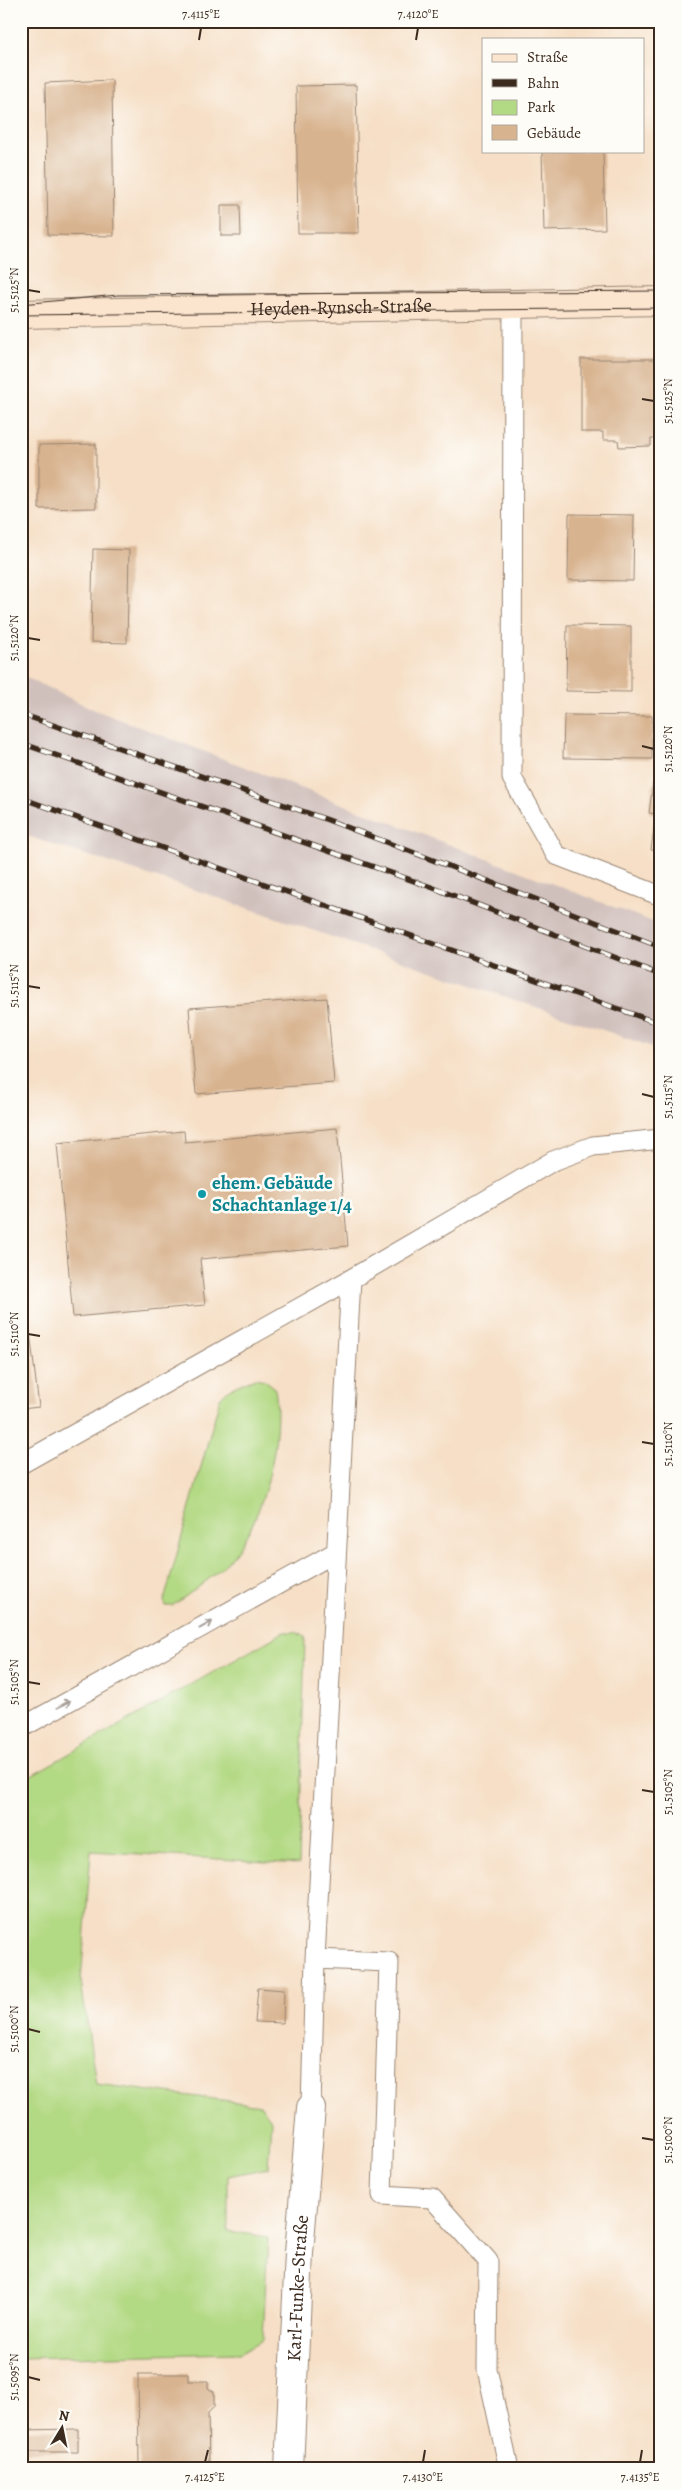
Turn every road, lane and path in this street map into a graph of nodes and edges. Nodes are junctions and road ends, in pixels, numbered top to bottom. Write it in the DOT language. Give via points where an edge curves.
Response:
graph roads {
  1 [pos="661,301"];
  2 [pos="512,303"];
  3 [pos="21,314"];
  4 [pos="661,896"];
  5 [pos="661,1139"];
  6 [pos="351,1279"];
  7 [pos="21,1464"];
  8 [pos="336,1552"];
  9 [pos="21,1728"];
  10 [pos="315,1959"];
  11 [pos="311,2108"];
  12 [pos="289,2469"];
  13 [pos="510,2469"];
  1 -- 2 [label="main road, Heyden-Rynsch-Straße"];
  2 -- 3 [label="main road, Heyden-Rynsch-Straße"];
  2 -- 4 [label="lane" via="512,778 556,855"];
  5 -- 6 [label="lane" via="593,1146 553,1161"];
  6 -- 7 [label="lane"];
  6 -- 8 [label="lane"];
  9 -- 8 [label="lane, one-way"];
  8 -- 10 [label="lane"];
  10 -- 11 [label="lane"];
  10 -- 13 [label="lane" via="389,1962 382,2195 432,2198 488,2261 487,2369"];
  11 -- 12 [label="street, Karl-Funke-Straße" via="299,2253"];
}
